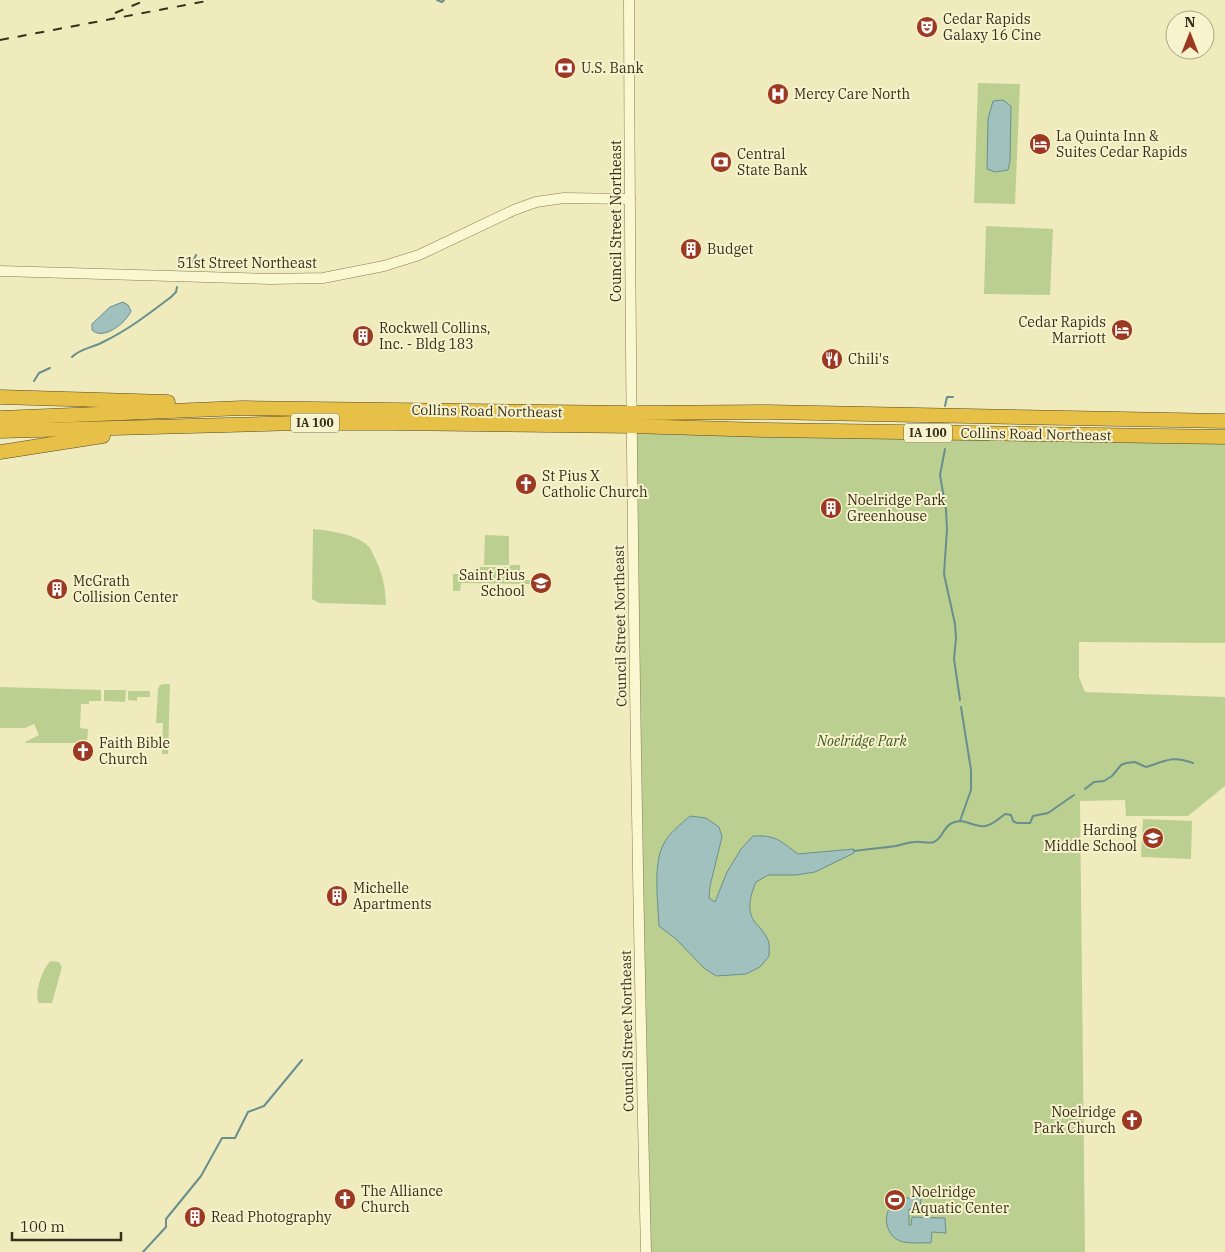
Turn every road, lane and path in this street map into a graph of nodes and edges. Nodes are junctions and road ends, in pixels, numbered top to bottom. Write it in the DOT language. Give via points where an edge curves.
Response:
graph roads {
  1 [pos="629,0"];
  2 [pos="630,198"];
  3 [pos="0,271"];
  4 [pos="0,397"];
  5 [pos="243,408"];
  6 [pos="974,417"];
  7 [pos="0,418"];
  8 [pos="631,420"];
  9 [pos="1225,421"];
  10 [pos="299,423"];
  11 [pos="0,431"];
  12 [pos="847,432"];
  13 [pos="1225,436"];
  14 [pos="0,452"];
  15 [pos="646,1252"];
  1 -- 2 [label="street, Council Street Northeast"];
  2 -- 3 [label="street, 51st Street Northeast" via="564,198 536,202 419,255 384,266 323,278"];
  2 -- 8 [label="street, Council Street Northeast"];
  4 -- 5 [label="highway" via="204,403"];
  5 -- 7 [label="highway, Collins Road Northeast / IA 100"];
  5 -- 8 [label="highway, Collins Road Northeast / IA 100"];
  6 -- 8 [label="highway, Collins Road Northeast / IA 100" via="767,412"];
  6 -- 9 [label="highway, Collins Road Northeast / IA 100"];
  6 -- 12 [label="highway, Collins Road Northeast" via="966,426 874,426"];
  8 -- 10 [label="highway, Collins Road Northeast / IA 100"];
  8 -- 12 [label="highway, Collins Road Northeast / IA 100"];
  8 -- 15 [label="street, Council Street Northeast"];
  10 -- 11 [label="highway, Collins Road Northeast / IA 100"];
  10 -- 14 [label="highway" via="104,436"];
  12 -- 13 [label="highway, Collins Road Northeast / IA 100"];
}
